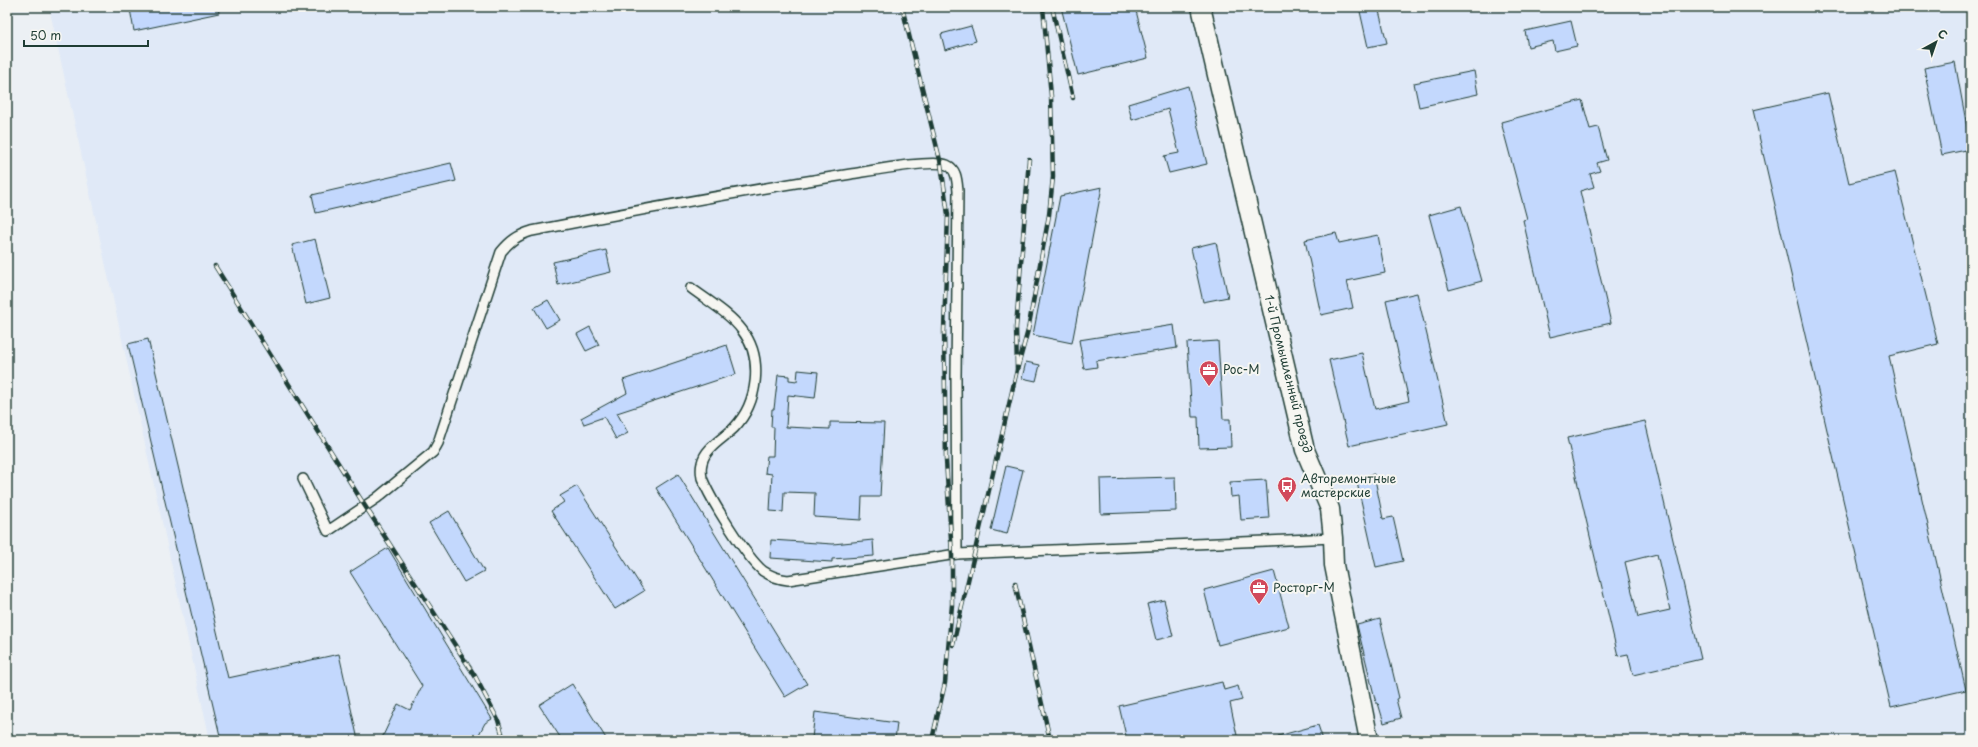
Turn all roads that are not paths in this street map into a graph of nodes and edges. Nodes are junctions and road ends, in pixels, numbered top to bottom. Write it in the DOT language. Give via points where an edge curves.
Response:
graph roads {
  1 [pos="1201,7"];
  2 [pos="691,288"];
  3 [pos="303,479"];
  4 [pos="1334,538"];
  5 [pos="957,554"];
  6 [pos="1369,740"];
  1 -- 4 [label="street, 1-й Промышленный проезд" via="1305,450 1328,503"];
  2 -- 5 [label="lane" via="729,316 743,330 752,348 756,367 754,393 735,427 705,455 701,470 702,478 724,519 762,570 774,578 788,580"];
  3 -- 5 [label="lane" via="328,531 376,498 433,452 501,252 509,242 520,235 716,196 901,166 941,164 949,165 953,170 958,191"];
  4 -- 5 [label="lane"];
  4 -- 6 [label="street, 1-й Промышленный проезд" via="1334,565"];
}
